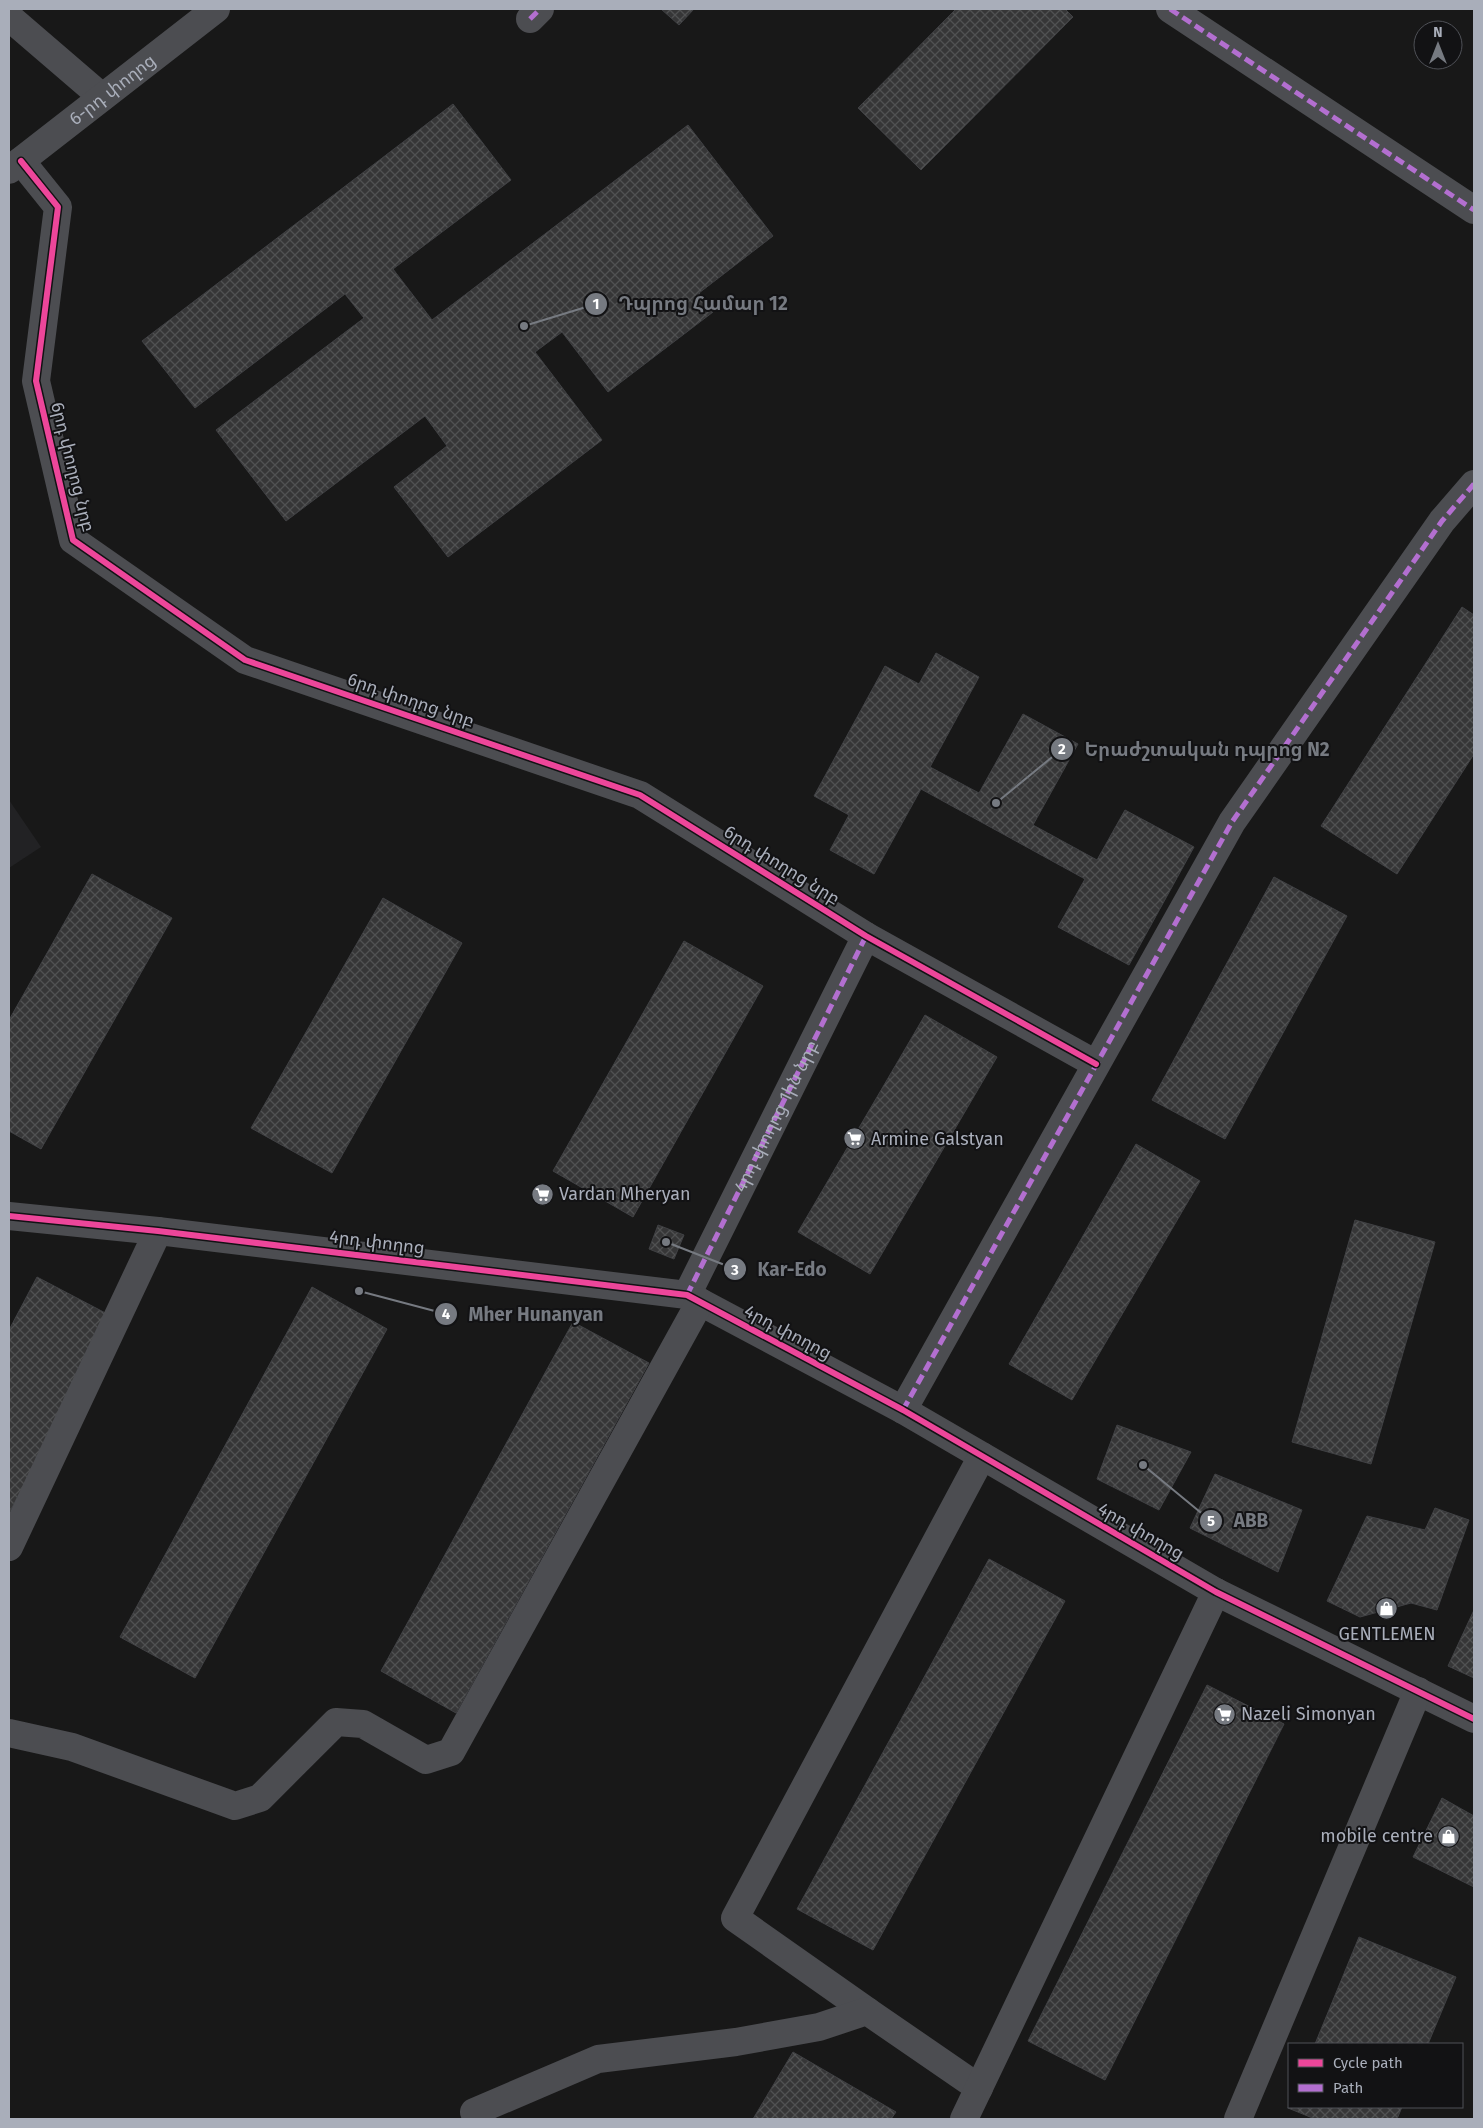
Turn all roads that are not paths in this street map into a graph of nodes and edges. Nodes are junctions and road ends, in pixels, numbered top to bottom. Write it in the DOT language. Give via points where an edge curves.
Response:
graph roads {
  1 [pos="216,9"];
  2 [pos="1170,9"];
  3 [pos="9,17"];
  4 [pos="102,98"];
  5 [pos="15,166"];
  6 [pos="1474,210"];
  7 [pos="1474,484"];
  8 [pos="866,936"];
  9 [pos="1096,1064"];
  10 [pos="9,1216"];
  11 [pos="158,1231"];
  12 [pos="693,1299"];
  13 [pos="903,1410"];
  14 [pos="982,1456"];
  15 [pos="9,1546"];
  16 [pos="1216,1592"];
  17 [pos="1418,1691"];
  18 [pos="1474,1719"];
  19 [pos="9,1733"];
  20 [pos="867,2011"];
  21 [pos="979,2088"];
  22 [pos="474,2112"];
  23 [pos="964,2119"];
  24 [pos="1238,2119"];
  1 -- 4 [label="street, 6-րդ փողոց"];
  2 -- 6 [label="street"];
  3 -- 4 [label="street"];
  4 -- 5 [label="street, 6-րդ փողոց"];
  5 -- 8 [label="street, 6րդ փողոց նրբ" via="58,207 36,381 73,540 245,660 640,795"];
  7 -- 9 [label="street" via="1442,522 1232,822"];
  8 -- 9 [label="street, 6րդ փողոց նրբ"];
  8 -- 12 [label="street, 4րդ փողոց 1ին նրբ"];
  9 -- 13 [label="street"];
  10 -- 11 [label="street, 4րդ փողոց"];
  11 -- 12 [label="street, 4րդ փողոց"];
  11 -- 15 [label="street"];
  12 -- 13 [label="street, 4րդ փողոց"];
  12 -- 19 [label="street, 4րդ փողոց 1ին նրբ" via="451,1752 426,1760 363,1724 336,1722 260,1798 235,1806 72,1747"];
  13 -- 14 [label="street, 4րդ փողոց"];
  14 -- 16 [label="street, 4րդ փողոց"];
  14 -- 20 [label="street" via="735,1918"];
  16 -- 17 [label="street, 4րդ փողոց"];
  16 -- 21 [label="street"];
  17 -- 18 [label="street, 4րդ փողոց"];
  17 -- 24 [label="street"];
  20 -- 21 [label="street"];
  20 -- 22 [label="street" via="819,2027 598,2059"];
  21 -- 23 [label="street"];
}
